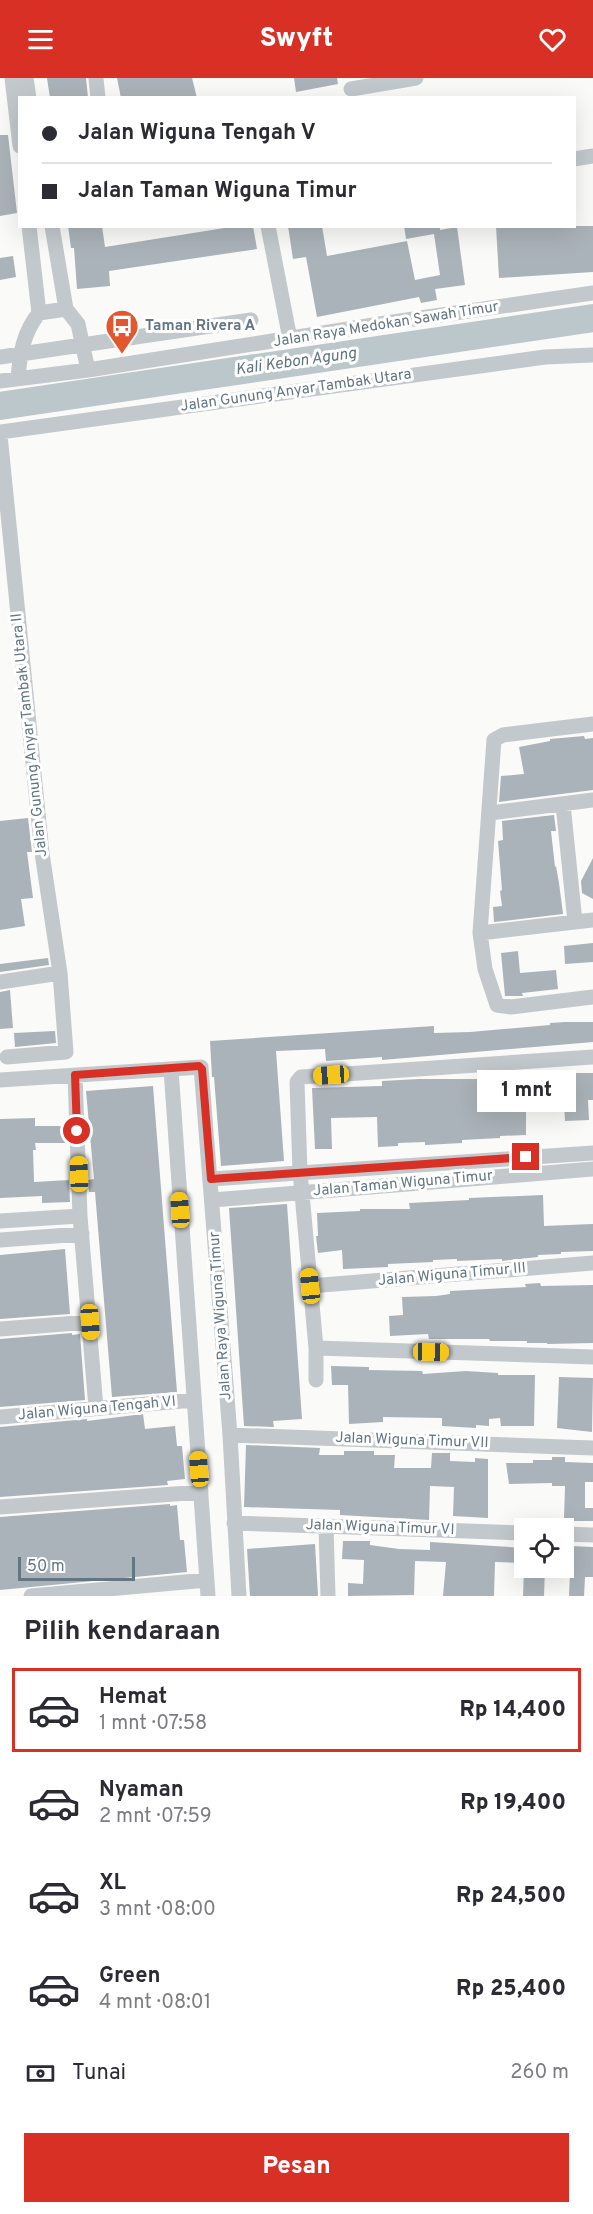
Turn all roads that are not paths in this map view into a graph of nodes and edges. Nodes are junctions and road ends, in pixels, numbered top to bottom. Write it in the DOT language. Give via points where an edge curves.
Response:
graph roads {
  1 [pos="12,78"];
  2 [pos="26,78"];
  3 [pos="96,78"];
  4 [pos="416,78"];
  5 [pos="350,88"];
  6 [pos="29,96"];
  7 [pos="98,96"];
  8 [pos="18,129"];
  9 [pos="593,156"];
  10 [pos="576,159"];
  11 [pos="29,228"];
  12 [pos="52,228"];
  13 [pos="268,228"];
  14 [pos="593,293"];
  15 [pos="66,309"];
  16 [pos="39,313"];
  17 [pos="251,320"];
  18 [pos="290,337"];
  19 [pos="83,345"];
  20 [pos="20,354"];
  21 [pos="593,356"];
  22 [pos="0,357"];
  23 [pos="88,370"];
  24 [pos="18,378"];
  25 [pos="0,381"];
  26 [pos="0,433"];
  27 [pos="5,529"];
  28 [pos="593,724"];
  29 [pos="593,800"];
  30 [pos="563,804"];
  31 [pos="490,813"];
  32 [pos="593,920"];
  33 [pos="575,922"];
  34 [pos="480,933"];
  35 [pos="60,973"];
  36 [pos="0,982"];
  37 [pos="593,998"];
  38 [pos="7,1057"];
  39 [pos="593,1057"];
  40 [pos="171,1069"];
  41 [pos="75,1075"];
  42 [pos="0,1080"];
  43 [pos="593,1153"];
  44 [pos="549,1164"];
  45 [pos="593,1169"];
  46 [pos="300,1172"];
  47 [pos="211,1179"];
  48 [pos="302,1193"];
  49 [pos="212,1200"];
  50 [pos="80,1216"];
  51 [pos="0,1221"];
  52 [pos="82,1234"];
  53 [pos="0,1240"];
  54 [pos="593,1263"];
  55 [pos="310,1286"];
  56 [pos="90,1322"];
  57 [pos="0,1329"];
  58 [pos="316,1348"];
  59 [pos="593,1356"];
  60 [pos="316,1380"];
  61 [pos="193,1400"];
  62 [pos="96,1408"];
  63 [pos="0,1417"];
  64 [pos="230,1434"];
  65 [pos="593,1448"];
  66 [pos="201,1492"];
  67 [pos="0,1507"];
  68 [pos="234,1523"];
  69 [pos="326,1527"];
  70 [pos="514,1533"];
  71 [pos="574,1534"];
  72 [pos="593,1535"];
  73 [pos="207,1588"];
  74 [pos="111,1593"];
  75 [pos="31,1596"];
  76 [pos="239,1596"];
  77 [pos="328,1596"];
  1 -- 8 [label="street"];
  2 -- 6 [label="street"];
  3 -- 7 [label="street"];
  4 -- 5 [label="street"];
  9 -- 10 [label="street"];
  11 -- 16 [label="street"];
  12 -- 15 [label="street"];
  13 -- 18 [label="street"];
  14 -- 18 [label="street, Jalan Raya Medokan Sawah Timur"];
  15 -- 16 [label="street"];
  15 -- 19 [label="street" via="78,324"];
  16 -- 20 [label="street"];
  17 -- 19 [label="street"];
  18 -- 23 [label="street, Jalan Raya Medokan Sawah Timur"];
  19 -- 20 [label="street"];
  19 -- 23 [label="street"];
  20 -- 22 [label="street"];
  20 -- 24 [label="street"];
  21 -- 26 [label="street, Jalan Gunung Anyar Tambak Utara" via="544,357"];
  23 -- 24 [label="street, Jalan Raya Medokan Sawah Timur"];
  24 -- 25 [label="street, Jalan Raya Medokan Sawah Timur"];
  26 -- 27 [label="street, Jalan Gunung Anyar Tambak Utara II"];
  27 -- 35 [label="street, Jalan Gunung Anyar Tambak Utara II" via="42,853"];
  28 -- 31 [label="street" via="503,735 494,740"];
  29 -- 30 [label="street"];
  30 -- 31 [label="street"];
  30 -- 33 [label="street"];
  31 -- 34 [label="street"];
  32 -- 33 [label="street"];
  33 -- 34 [label="street"];
  34 -- 37 [label="street" via="485,969 497,1005 511,1007"];
  35 -- 36 [label="street"];
  35 -- 38 [label="street, Jalan Gunung Anyar Tambak Utara II" via="66,1052"];
  39 -- 46 [label="street" via="301,1077 297,1082"];
  40 -- 41 [label="street, Jalan Raya Wiguna Timur"];
  40 -- 47 [label="street, Jalan Raya Wiguna Timur" via="201,1066"];
  40 -- 61 [label="street"];
  41 -- 42 [label="street, Jalan Raya Wiguna Timur"];
  41 -- 50 [label="street"];
  43 -- 44 [label="street, Jalan Taman Wiguna Timur"];
  44 -- 45 [label="street, Jalan Taman Wiguna Timur"];
  44 -- 46 [label="street, Jalan Taman Wiguna Timur"];
  44 -- 48 [label="street, Jalan Taman Wiguna Timur"];
  46 -- 47 [label="street, Jalan Taman Wiguna Timur"];
  46 -- 48 [label="street"];
  47 -- 49 [label="street, Jalan Raya Wiguna Timur"];
  48 -- 49 [label="street, Jalan Taman Wiguna Timur"];
  48 -- 55 [label="street"];
  49 -- 64 [label="street, Jalan Raya Wiguna Timur"];
  50 -- 51 [label="street"];
  50 -- 52 [label="street"];
  52 -- 53 [label="street"];
  52 -- 56 [label="street"];
  54 -- 55 [label="street, Jalan Wiguna Timur III"];
  55 -- 58 [label="street"];
  56 -- 57 [label="street"];
  56 -- 62 [label="street"];
  58 -- 59 [label="street"];
  58 -- 60 [label="street"];
  61 -- 62 [label="street, Jalan Wiguna Tengah VI"];
  61 -- 66 [label="street"];
  62 -- 63 [label="street, Jalan Wiguna Tengah VI"];
  64 -- 65 [label="street, Jalan Wiguna Timur VII"];
  64 -- 68 [label="street, Jalan Raya Wiguna Timur"];
  66 -- 67 [label="street"];
  66 -- 73 [label="street"];
  68 -- 69 [label="street, Jalan Wiguna Timur VI"];
  68 -- 76 [label="street, Jalan Raya Wiguna Timur"];
  69 -- 70 [label="street, Jalan Wiguna Timur VI"];
  69 -- 77 [label="street"];
  71 -- 72 [label="street"];
  73 -- 74 [label="street"];
  74 -- 75 [label="street"];
}
